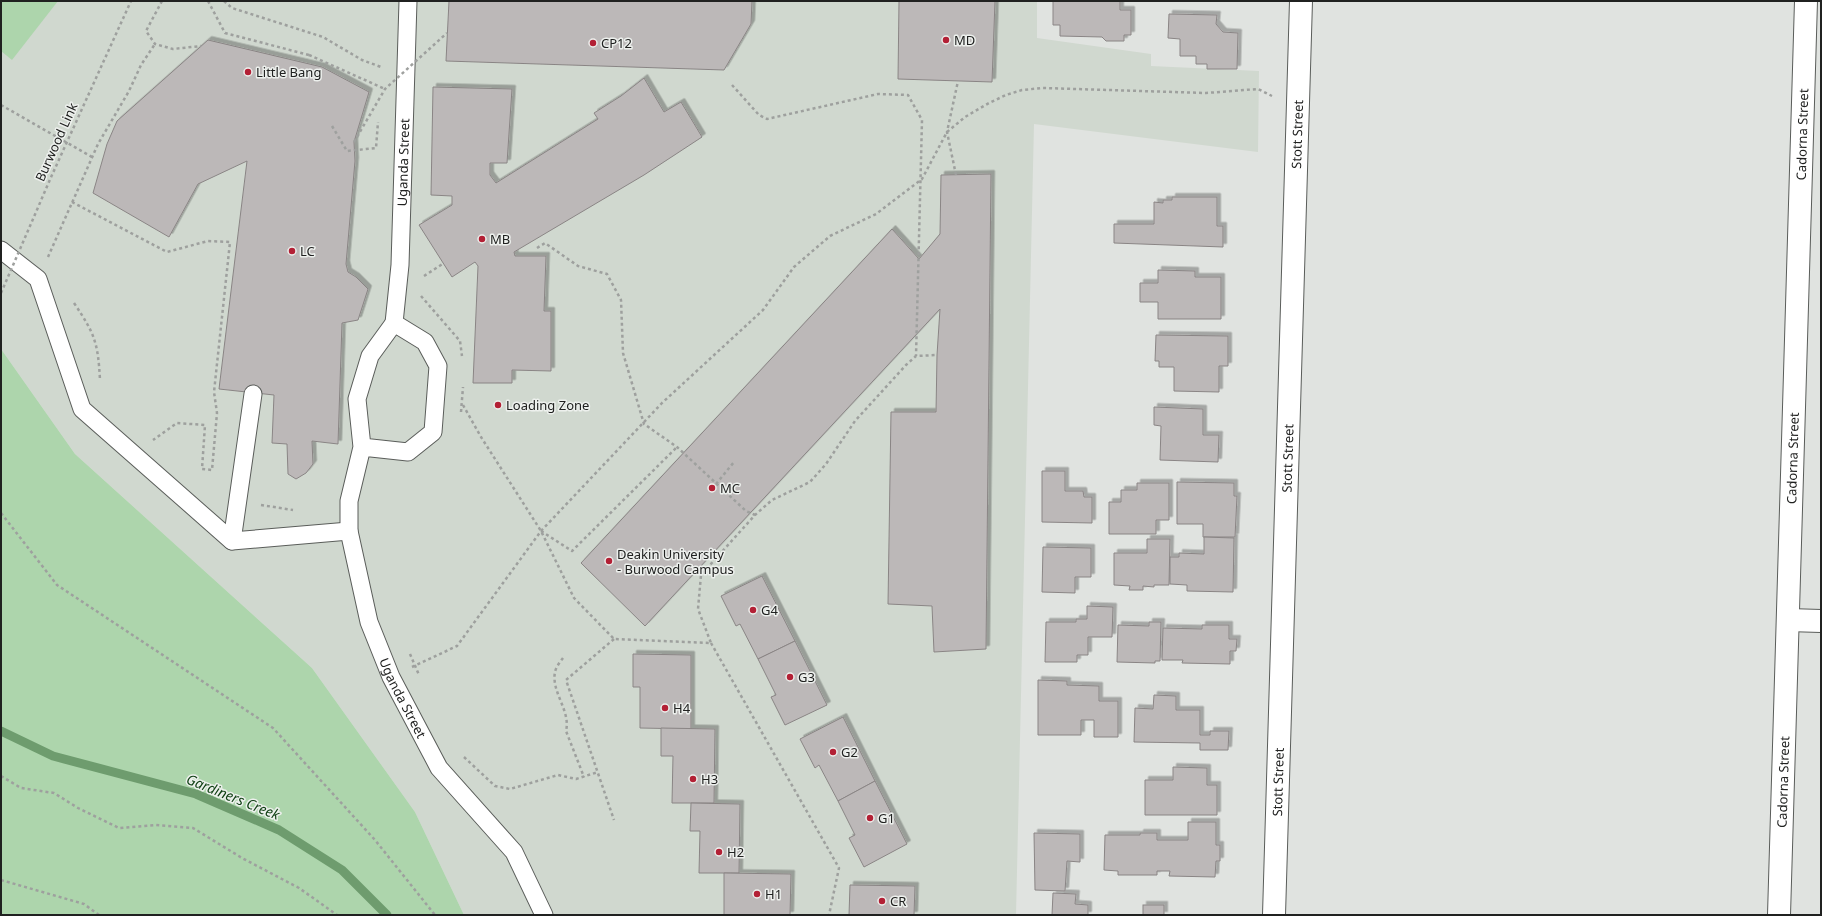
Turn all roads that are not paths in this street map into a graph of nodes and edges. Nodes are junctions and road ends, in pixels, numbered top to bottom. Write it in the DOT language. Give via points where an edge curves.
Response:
graph roads {
  1 [pos="408,1"];
  2 [pos="1301,1"];
  3 [pos="1806,1"];
  4 [pos="1,250"];
  5 [pos="394,323"];
  6 [pos="253,394"];
  7 [pos="362,447"];
  8 [pos="349,531"];
  9 [pos="232,541"];
  10 [pos="1788,620"];
  11 [pos="1821,621"];
  12 [pos="544,915"];
  13 [pos="1274,915"];
  14 [pos="1779,915"];
  1 -- 5 [label="lane, Uganda Street" via="400,264"];
  2 -- 13 [label="street, Stott Street"];
  3 -- 10 [label="street, Cadorna Street"];
  4 -- 9 [label="lane" via="38,280 82,409"];
  5 -- 7 [label="lane, Uganda Street" via="370,356 357,399"];
  5 -- 7 [label="lane" via="425,342 438,366 433,432 408,452"];
  6 -- 9 [label="lane"];
  7 -- 8 [label="lane, Uganda Street" via="349,501"];
  8 -- 9 [label="lane"];
  8 -- 12 [label="lane, Uganda Street" via="369,622 391,677 439,768 514,852"];
  10 -- 11 [label="street"];
  10 -- 14 [label="street, Cadorna Street"];
}
